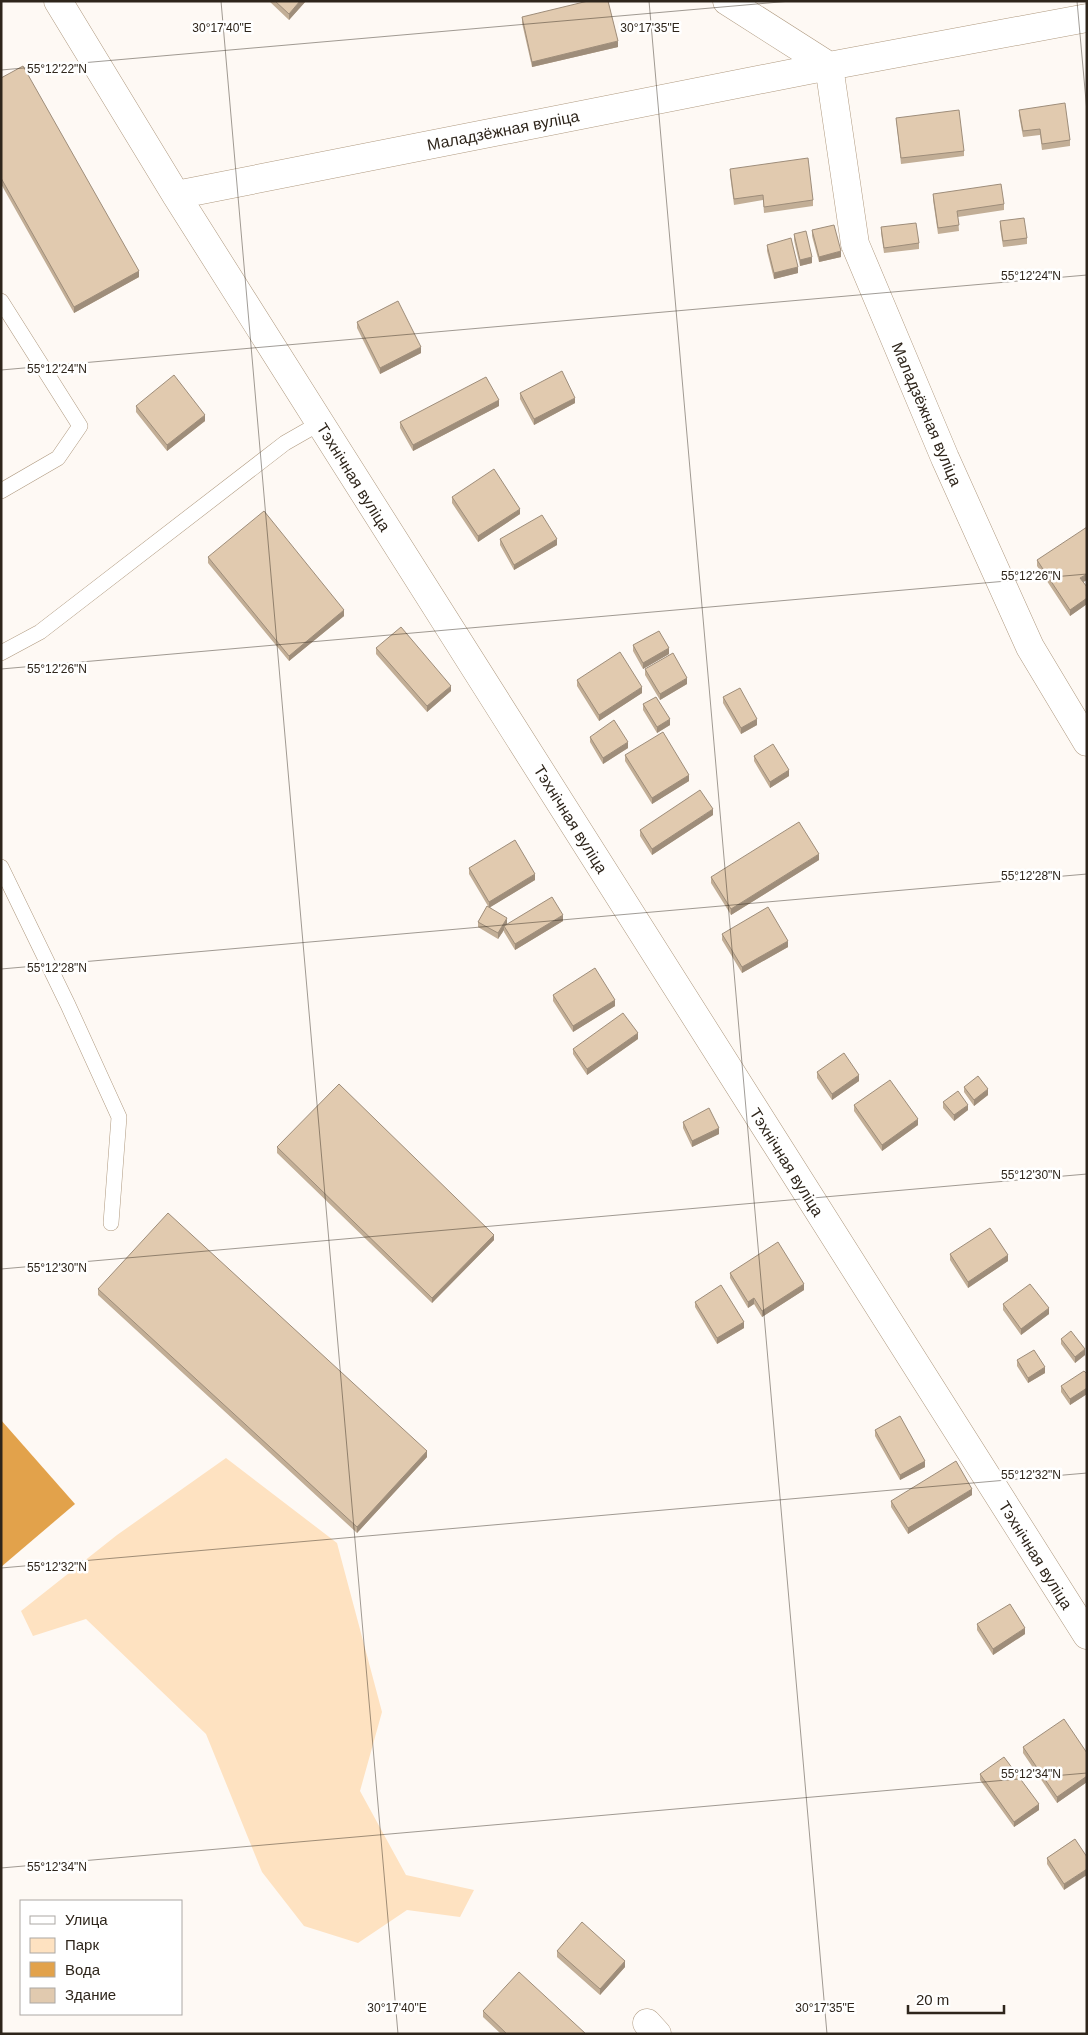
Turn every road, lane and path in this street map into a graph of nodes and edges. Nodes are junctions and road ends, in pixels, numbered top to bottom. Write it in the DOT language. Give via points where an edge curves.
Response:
graph roads {
  1 [pos="58,1"];
  2 [pos="727,1"];
  3 [pos="1087,18"];
  4 [pos="829,66"];
  5 [pos="176,195"];
  6 [pos="1,301"];
  7 [pos="320,422"];
  8 [pos="1,491"];
  9 [pos="1,653"];
  10 [pos="1087,742"];
  11 [pos="1,867"];
  12 [pos="111,1223"];
  13 [pos="1087,1635"];
  1 -- 5 [label="street, Тэхнічная вуліца"];
  2 -- 4 [label="street"];
  3 -- 4 [label="street, Маладзёжная вуліца"];
  4 -- 5 [label="street, Маладзёжная вуліца"];
  4 -- 10 [label="street, Маладзёжная вуліца" via="855,244 945,458 1030,647"];
  5 -- 7 [label="street, Тэхнічная вуліца"];
  6 -- 8 [label="lane" via="80,426 58,458"];
  7 -- 9 [label="lane" via="285,443 40,632"];
  7 -- 13 [label="street, Тэхнічная вуліца"];
  11 -- 12 [label="lane" via="119,1117"];
}
